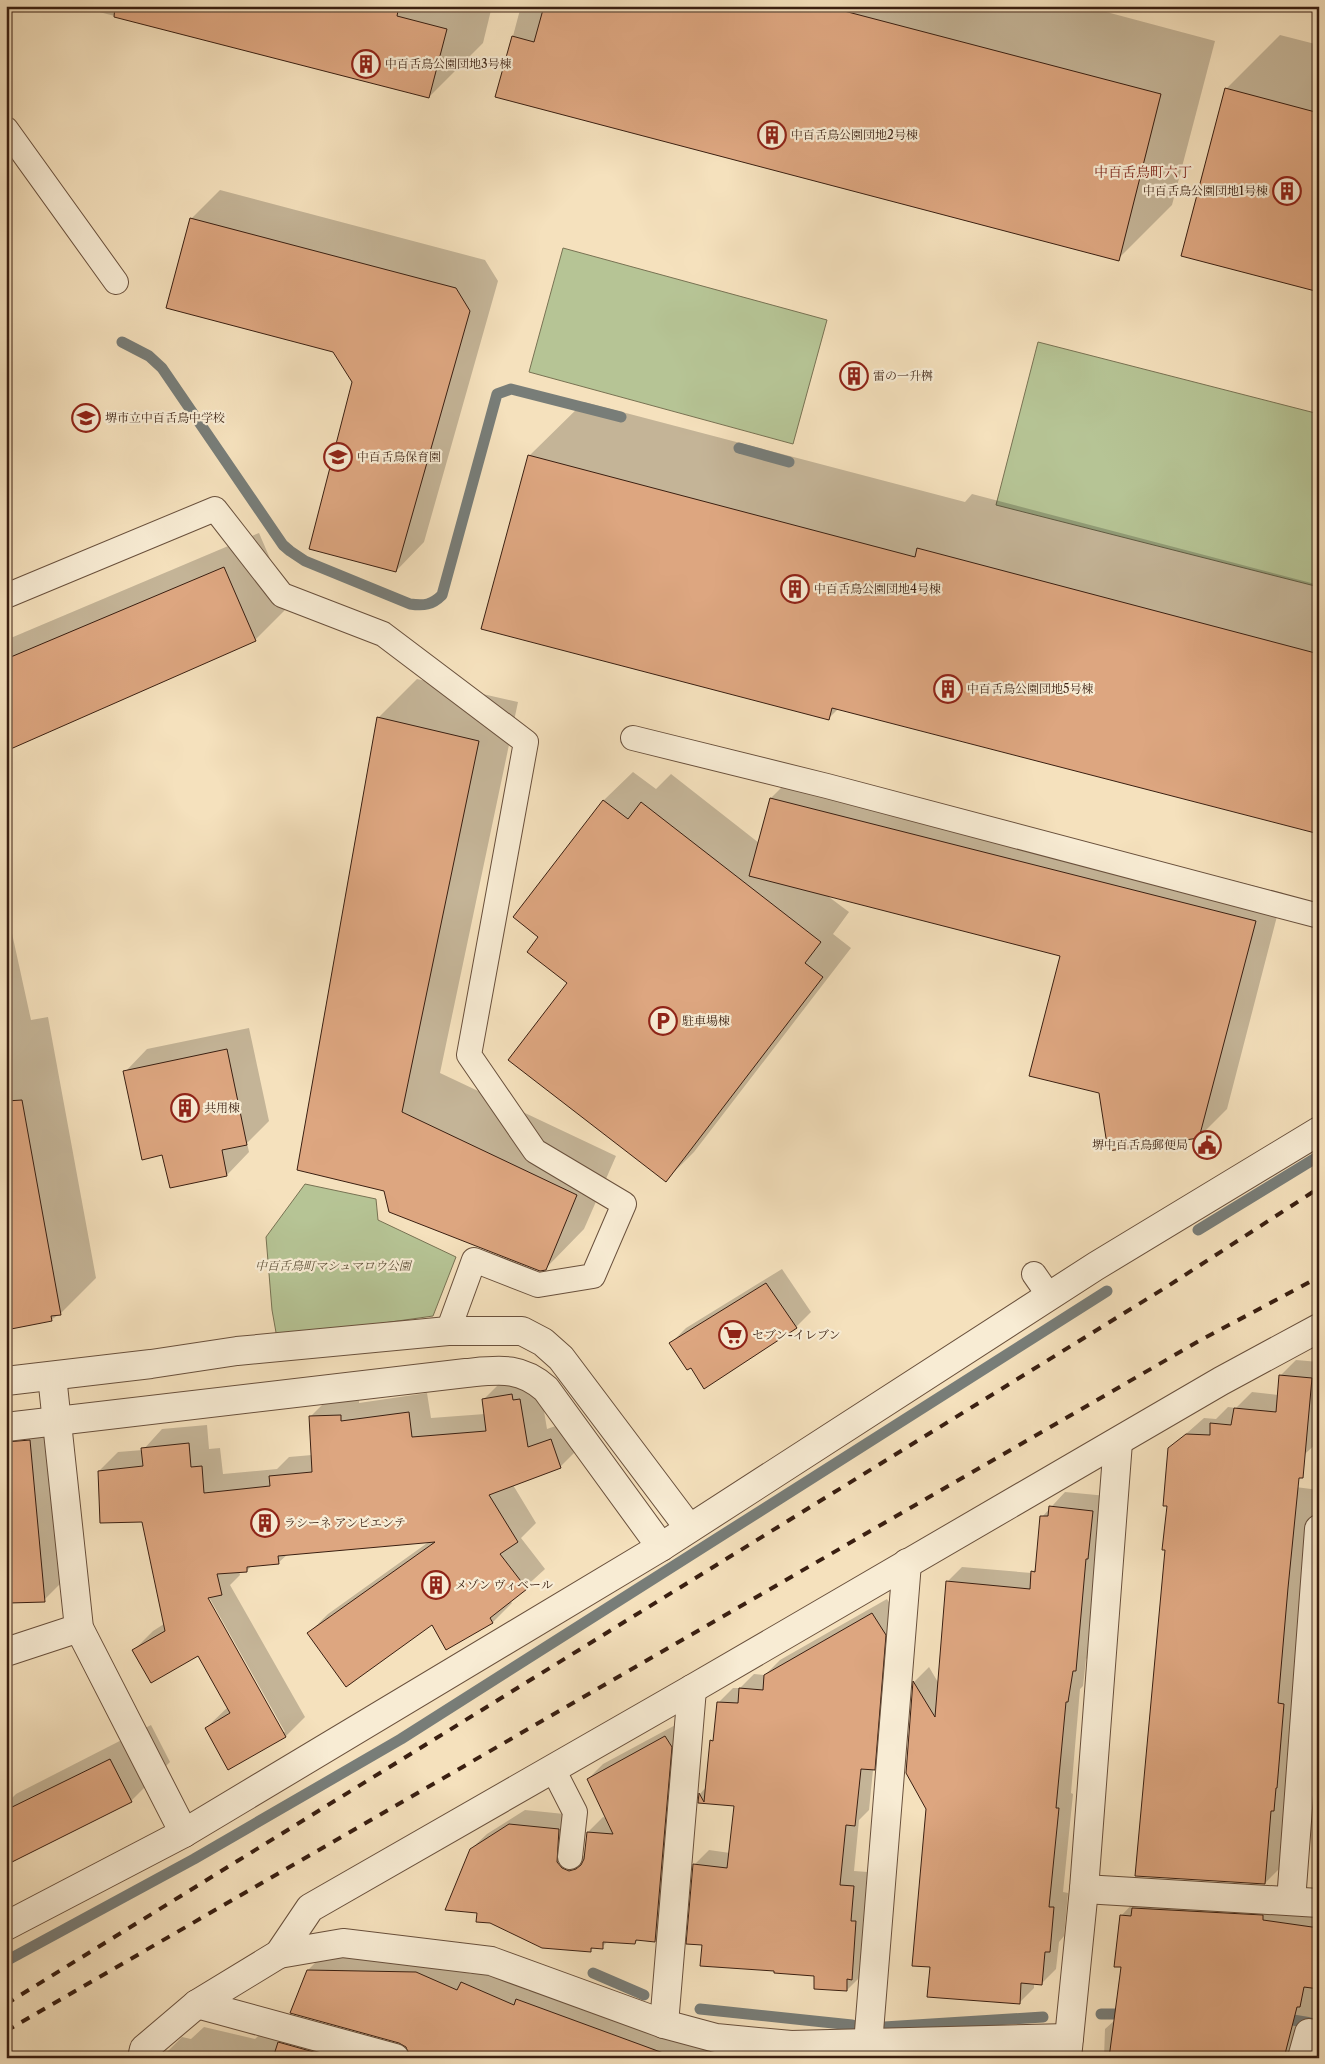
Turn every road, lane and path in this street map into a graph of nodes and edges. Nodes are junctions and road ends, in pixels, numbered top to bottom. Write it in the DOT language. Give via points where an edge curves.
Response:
graph roads {
  1 [pos="6,128"];
  2 [pos="116,282"];
  3 [pos="6,596"];
  4 [pos="632,738"];
  5 [pos="1319,916"];
  6 [pos="1319,1131"];
  7 [pos="1034,1274"];
  8 [pos="1050,1297"];
  9 [pos="1319,1328"];
  10 [pos="448,1331"];
  11 [pos="52,1376"];
  12 [pos="6,1381"];
  13 [pos="56,1422"];
  14 [pos="6,1427"];
  15 [pos="1118,1442"];
  16 [pos="689,1528"];
  17 [pos="1319,1529"];
  18 [pos="661,1547"];
  19 [pos="907,1563"];
  20 [pos="79,1628"];
  21 [pos="6,1652"];
  22 [pos="692,1689"];
  23 [pos="553,1769"];
  24 [pos="184,1833"];
  25 [pos="570,1857"];
  26 [pos="1084,1889"];
  27 [pos="1291,1901"];
  28 [pos="1319,1903"];
  29 [pos="6,1926"];
  30 [pos="279,1954"];
  31 [pos="197,2004"];
  32 [pos="664,2024"];
  33 [pos="868,2044"];
  34 [pos="1068,2048"];
  35 [pos="142,2058"];
  36 [pos="395,2058"];
  1 -- 2 [label="lane"];
  3 -- 10 [label="lane" via="215,509 282,594 383,634 526,742 469,1055 535,1151 624,1204 592,1276 538,1285 474,1260"];
  4 -- 5 [label="lane"];
  6 -- 8 [label="street"];
  7 -- 8 [label="lane"];
  8 -- 16 [label="street"];
  9 -- 15 [label="street"];
  10 -- 11 [label="street" via="237,1351"];
  10 -- 16 [label="street" via="522,1330 543,1342 560,1358"];
  11 -- 12 [label="street"];
  11 -- 13 [label="street"];
  13 -- 14 [label="street"];
  13 -- 18 [label="street" via="466,1373 518,1372 534,1378 546,1389"];
  13 -- 20 [label="street"];
  15 -- 19 [label="street"];
  15 -- 26 [label="street"];
  16 -- 18 [label="street"];
  17 -- 27 [label="street"];
  18 -- 24 [label="street"];
  19 -- 22 [label="street"];
  19 -- 33 [label="street"];
  20 -- 21 [label="street"];
  20 -- 24 [label="street"];
  22 -- 23 [label="street"];
  22 -- 32 [label="street"];
  23 -- 25 [label="lane" via="575,1812"];
  23 -- 30 [label="street" via="310,1908"];
  24 -- 29 [label="street"];
  26 -- 27 [label="street"];
  26 -- 34 [label="street"];
  27 -- 28 [label="street"];
  30 -- 31 [label="street"];
  30 -- 32 [label="street" via="343,1943 491,1961"];
  31 -- 35 [label="street" via="144,2049"];
  31 -- 36 [label="street"];
  32 -- 33 [label="street" via="716,2038 791,2045"];
  33 -- 34 [label="street"];
}
